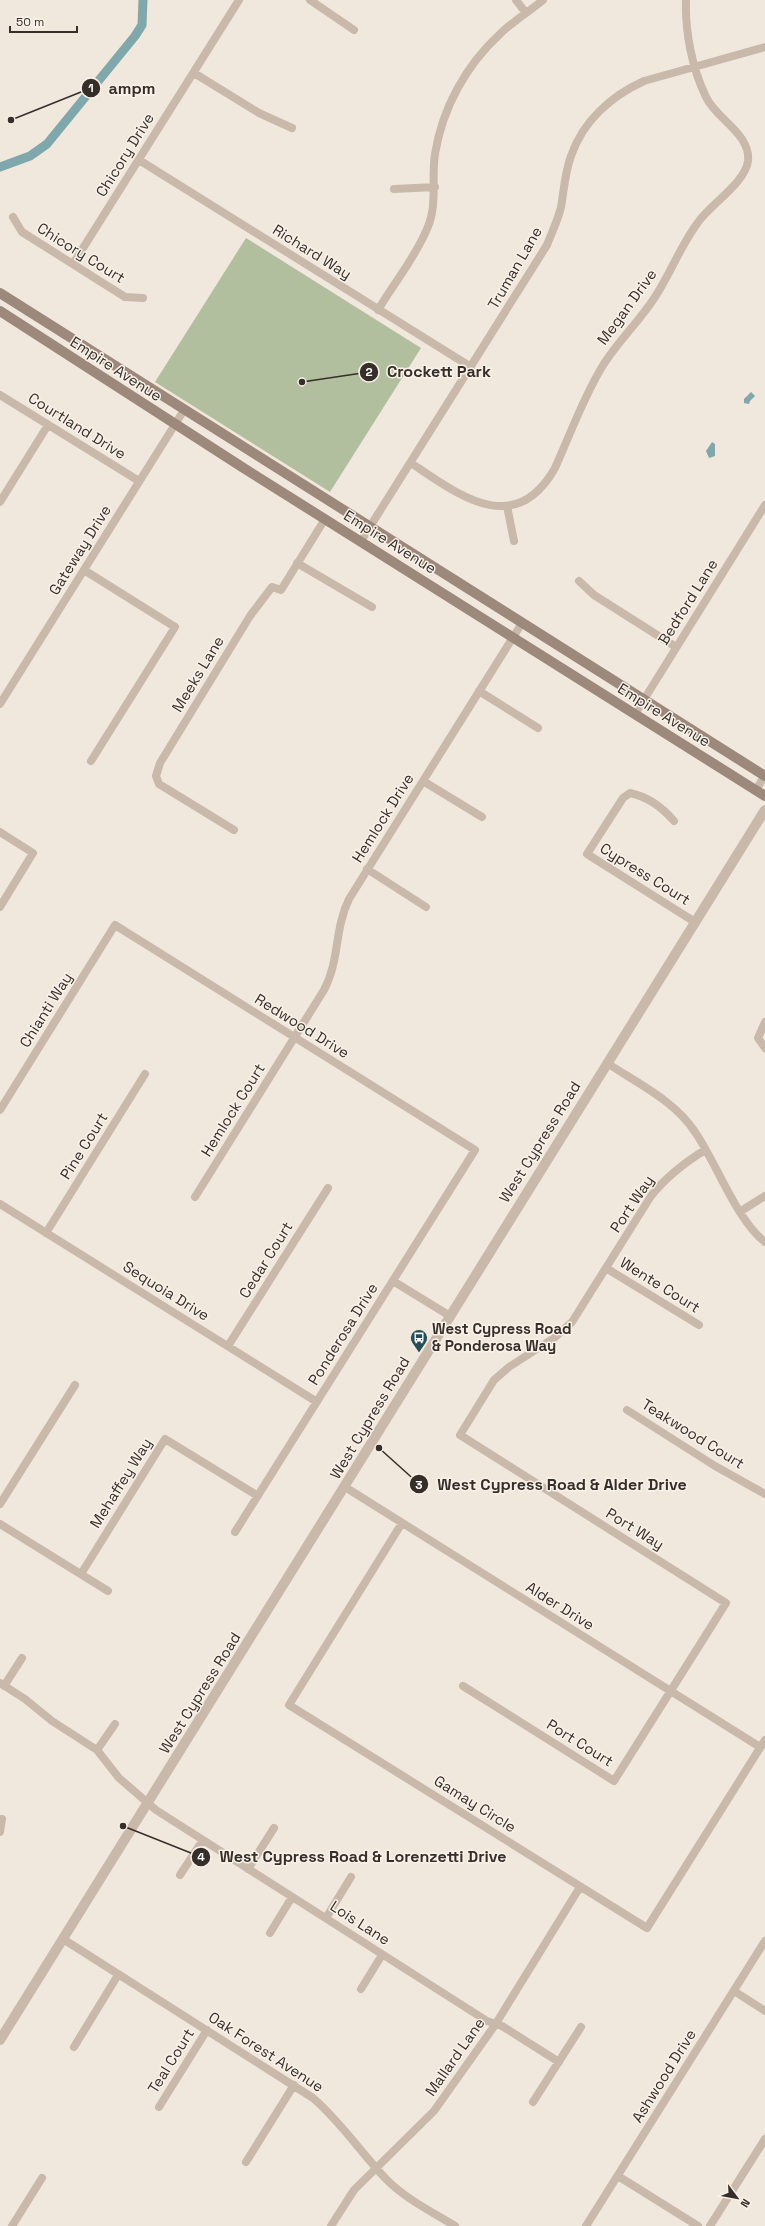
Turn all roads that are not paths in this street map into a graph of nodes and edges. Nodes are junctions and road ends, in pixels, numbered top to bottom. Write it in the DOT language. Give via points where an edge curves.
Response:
graph roads {
  1 [pos="239,0"];
  2 [pos="310,0"];
  3 [pos="516,0"];
  4 [pos="543,0"];
  5 [pos="686,0"];
  6 [pos="526,13"];
  7 [pos="354,30"];
  8 [pos="765,47"];
  9 [pos="695,66"];
  10 [pos="194,73"];
  11 [pos="292,128"];
  12 [pos="139,160"];
  13 [pos="434,187"];
  14 [pos="394,189"];
  15 [pos="13,217"];
  16 [pos="73,264"];
  17 [pos="0,293"];
  18 [pos="143,298"];
  19 [pos="378,310"];
  20 [pos="0,311"];
  21 [pos="471,367"];
  22 [pos="0,395"];
  23 [pos="184,410"];
  24 [pos="175,424"];
  25 [pos="48,425"];
  26 [pos="411,463"];
  27 [pos="139,481"];
  28 [pos="0,502"];
  29 [pos="765,505"];
  30 [pos="507,506"];
  31 [pos="325,519"];
  32 [pos="370,527"];
  33 [pos="361,541"];
  34 [pos="514,541"];
  35 [pos="297,563"];
  36 [pos="84,570"];
  37 [pos="579,581"];
  38 [pos="372,607"];
  39 [pos="522,623"];
  40 [pos="513,637"];
  41 [pos="676,647"];
  42 [pos="480,691"];
  43 [pos="644,700"];
  44 [pos="0,704"];
  45 [pos="635,714"];
  46 [pos="538,728"];
  47 [pos="91,761"];
  48 [pos="765,776"];
  49 [pos="423,781"];
  50 [pos="756,790"];
  51 [pos="765,796"];
  52 [pos="765,810"];
  53 [pos="482,817"];
  54 [pos="674,821"];
  55 [pos="234,830"];
  56 [pos="0,832"];
  57 [pos="367,870"];
  58 [pos="0,907"];
  59 [pos="426,907"];
  60 [pos="695,922"];
  61 [pos="115,925"];
  62 [pos="765,1022"];
  63 [pos="295,1037"];
  64 [pos="765,1048"];
  65 [pos="607,1064"];
  66 [pos="145,1074"];
  67 [pos="0,1110"];
  68 [pos="475,1150"];
  69 [pos="705,1150"];
  70 [pos="328,1188"];
  71 [pos="765,1196"];
  72 [pos="195,1197"];
  73 [pos="0,1204"];
  74 [pos="741,1211"];
  75 [pos="46,1233"];
  76 [pos="765,1242"];
  77 [pos="606,1268"];
  78 [pos="393,1281"];
  79 [pos="450,1316"];
  80 [pos="699,1325"];
  81 [pos="228,1346"];
  82 [pos="75,1385"];
  83 [pos="317,1402"];
  84 [pos="627,1410"];
  85 [pos="345,1487"];
  86 [pos="765,1494"];
  87 [pos="258,1496"];
  88 [pos="0,1504"];
  89 [pos="402,1523"];
  90 [pos="0,1524"];
  91 [pos="235,1532"];
  92 [pos="81,1574"];
  93 [pos="108,1591"];
  94 [pos="22,1658"];
  95 [pos="2,1685"];
  96 [pos="463,1686"];
  97 [pos="670,1692"];
  98 [pos="114,1724"];
  99 [pos="763,1744"];
  100 [pos="97,1750"];
  101 [pos="147,1804"];
  102 [pos="2,1819"];
  103 [pos="274,1828"];
  104 [pos="0,1832"];
  105 [pos="203,1840"];
  106 [pos="248,1869"];
  107 [pos="180,1875"];
  108 [pos="351,1877"];
  109 [pos="580,1887"];
  110 [pos="292,1897"];
  111 [pos="326,1918"];
  112 [pos="270,1933"];
  113 [pos="63,1939"];
  114 [pos="765,1941"];
  115 [pos="382,1955"];
  116 [pos="118,1975"];
  117 [pos="361,1989"];
  118 [pos="734,1991"];
  119 [pos="765,2011"];
  120 [pos="495,2025"];
  121 [pos="581,2027"];
  122 [pos="207,2030"];
  123 [pos="0,2040"];
  124 [pos="74,2047"];
  125 [pos="559,2062"];
  126 [pos="294,2085"];
  127 [pos="533,2102"];
  128 [pos="159,2107"];
  129 [pos="765,2139"];
  130 [pos="246,2162"];
  131 [pos="375,2166"];
  132 [pos="618,2176"];
  133 [pos="42,2178"];
  134 [pos="12,2226"];
  135 [pos="331,2226"];
  136 [pos="455,2226"];
  137 [pos="586,2226"];
  138 [pos="698,2226"];
  139 [pos="710,2226"];
  1 -- 10 [label="street, Chicory Drive"];
  2 -- 7 [label="street"];
  3 -- 6 [label="street"];
  4 -- 6 [label="street"];
  5 -- 9 [label="street, Megan Drive" via="688,35"];
  6 -- 13 [label="street" via="486,47 450,102 438,137"];
  8 -- 9 [label="street, Truman Lane"];
  9 -- 21 [label="street, Truman Lane" via="628,88 608,102 592,118 571,155 560,208 547,244"];
  9 -- 30 [label="street, Megan Drive" via="712,107 743,140 748,160 746,170 700,219 655,297 602,366 548,481 520,502"];
  10 -- 11 [label="street" via="259,113"];
  10 -- 12 [label="street, Chicory Drive"];
  12 -- 16 [label="street, Chicory Drive"];
  12 -- 19 [label="street, Richard Way"];
  13 -- 14 [label="street"];
  13 -- 19 [label="street" via="433,211 427,229"];
  15 -- 16 [label="street, Chicory Court" via="22,232"];
  16 -- 18 [label="street, Chicory Court" via="125,297"];
  17 -- 23 [label="main road, Empire Avenue"];
  19 -- 21 [label="street, Richard Way"];
  20 -- 24 [label="main road, Empire Avenue"];
  21 -- 26 [label="street, Truman Lane"];
  22 -- 25 [label="street, Courtland Drive"];
  23 -- 24 [label="street, Gateway Drive"];
  23 -- 32 [label="main road, Empire Avenue"];
  24 -- 27 [label="street, Gateway Drive"];
  24 -- 31 [label="main road, Empire Avenue"];
  25 -- 27 [label="street, Courtland Drive"];
  25 -- 28 [label="street"];
  26 -- 30 [label="street, Megan Drive" via="468,498 482,504"];
  26 -- 32 [label="street, Truman Lane"];
  27 -- 36 [label="street, Gateway Drive"];
  29 -- 41 [label="street, Bedford Lane"];
  30 -- 34 [label="street"];
  31 -- 33 [label="main road, Empire Avenue"];
  31 -- 35 [label="street, Meeks Lane"];
  32 -- 33 [label="street, Truman Lane"];
  32 -- 39 [label="main road, Empire Avenue"];
  33 -- 40 [label="main road, Empire Avenue"];
  35 -- 38 [label="street"];
  35 -- 55 [label="street, Meeks Lane" via="281,590 272,587 250,616 160,763 156,776 159,784"];
  36 -- 44 [label="street, Gateway Drive"];
  36 -- 47 [label="street" via="175,627"];
  37 -- 41 [label="street" via="594,595"];
  39 -- 40 [label="street, Hemlock Drive"];
  39 -- 43 [label="main road, Empire Avenue"];
  40 -- 42 [label="street, Hemlock Drive"];
  40 -- 45 [label="main road, Empire Avenue"];
  41 -- 43 [label="street, Bedford Lane"];
  42 -- 46 [label="street"];
  42 -- 49 [label="street, Hemlock Drive"];
  43 -- 45 [label="street, Bedford Lane"];
  43 -- 48 [label="main road, Empire Avenue"];
  45 -- 50 [label="main road, Empire Avenue"];
  48 -- 50 [label="street"];
  49 -- 53 [label="street"];
  49 -- 57 [label="street, Hemlock Drive"];
  50 -- 51 [label="main road, Empire Avenue"];
  52 -- 60 [label="street, West Cypress Road"];
  54 -- 60 [label="street, Cypress Court" via="664,809 642,796 630,793 623,798 587,854"];
  56 -- 58 [label="street" via="34,853"];
  57 -- 59 [label="street"];
  57 -- 63 [label="street, Hemlock Drive" via="339,921 335,964 331,977"];
  60 -- 65 [label="street, West Cypress Road"];
  61 -- 63 [label="street, Redwood Drive"];
  61 -- 67 [label="street, Chianti Way"];
  62 -- 64 [label="street" via="758,1038"];
  63 -- 68 [label="street, Redwood Drive"];
  63 -- 72 [label="street, Hemlock Court"];
  65 -- 69 [label="street" via="677,1110 695,1132"];
  65 -- 79 [label="street, West Cypress Road"];
  66 -- 75 [label="street, Pine Court"];
  68 -- 78 [label="street, Ponderosa Drive"];
  69 -- 74 [label="street"];
  69 -- 77 [label="street, Port Way" via="677,1168 651,1196"];
  70 -- 81 [label="street, Cedar Court"];
  71 -- 74 [label="street"];
  73 -- 75 [label="street, Sequoia Drive"];
  74 -- 76 [label="street" via="749,1226"];
  75 -- 81 [label="street, Sequoia Drive"];
  77 -- 80 [label="street, Wente Court"];
  77 -- 97 [label="street, Port Way" via="572,1322 554,1338 509,1367 494,1380 460,1435 726,1603"];
  78 -- 79 [label="street"];
  78 -- 83 [label="street, Ponderosa Drive"];
  79 -- 85 [label="street, West Cypress Road"];
  81 -- 83 [label="street, Sequoia Drive"];
  82 -- 88 [label="street"];
  83 -- 87 [label="street, Ponderosa Drive"];
  84 -- 86 [label="street, Teakwood Court" via="715,1466"];
  85 -- 89 [label="street, Alder Drive"];
  85 -- 101 [label="street, West Cypress Road"];
  87 -- 91 [label="street, Ponderosa Drive"];
  87 -- 92 [label="street, Mehaffey Way" via="165,1438"];
  89 -- 97 [label="street, Alder Drive"];
  89 -- 109 [label="street, Gamay Circle" via="289,1704"];
  90 -- 92 [label="street"];
  92 -- 93 [label="street"];
  94 -- 95 [label="street"];
  95 -- 100 [label="street"];
  96 -- 97 [label="street, Port Court" via="614,1781"];
  97 -- 99 [label="street, Alder Drive"];
  98 -- 100 [label="street"];
  99 -- 109 [label="street, Gamay Circle" via="647,1928"];
  100 -- 101 [label="street, Lois Lane" via="118,1778"];
  101 -- 105 [label="street, Lois Lane"];
  101 -- 113 [label="street, West Cypress Road"];
  102 -- 104 [label="street"];
  103 -- 106 [label="street"];
  105 -- 106 [label="street, Lois Lane"];
  105 -- 107 [label="street"];
  106 -- 110 [label="street, Lois Lane"];
  108 -- 111 [label="street"];
  109 -- 120 [label="street, Mallard Lane"];
  110 -- 111 [label="street, Lois Lane"];
  110 -- 112 [label="street"];
  111 -- 115 [label="street, Lois Lane"];
  113 -- 116 [label="street, Oak Forest Avenue"];
  113 -- 123 [label="street, West Cypress Road"];
  114 -- 118 [label="street, Ashwood Drive"];
  115 -- 117 [label="street"];
  115 -- 120 [label="street, Lois Lane"];
  116 -- 122 [label="street, Oak Forest Avenue"];
  116 -- 124 [label="street"];
  118 -- 119 [label="street"];
  118 -- 132 [label="street, Ashwood Drive"];
  120 -- 125 [label="street, Lois Lane" via="502,2026"];
  120 -- 131 [label="street, Mallard Lane" via="434,2111"];
  121 -- 125 [label="street"];
  122 -- 126 [label="street, Oak Forest Avenue"];
  122 -- 128 [label="street, Teal Court"];
  125 -- 127 [label="street"];
  126 -- 130 [label="street"];
  126 -- 131 [label="street, Oak Forest Avenue" via="325,2109"];
  129 -- 139 [label="street"];
  131 -- 135 [label="street, Mallard Lane" via="354,2190"];
  131 -- 136 [label="street, Oak Forest Avenue" via="399,2191"];
  132 -- 137 [label="street, Ashwood Drive"];
  132 -- 138 [label="street"];
  133 -- 134 [label="street"];
}
